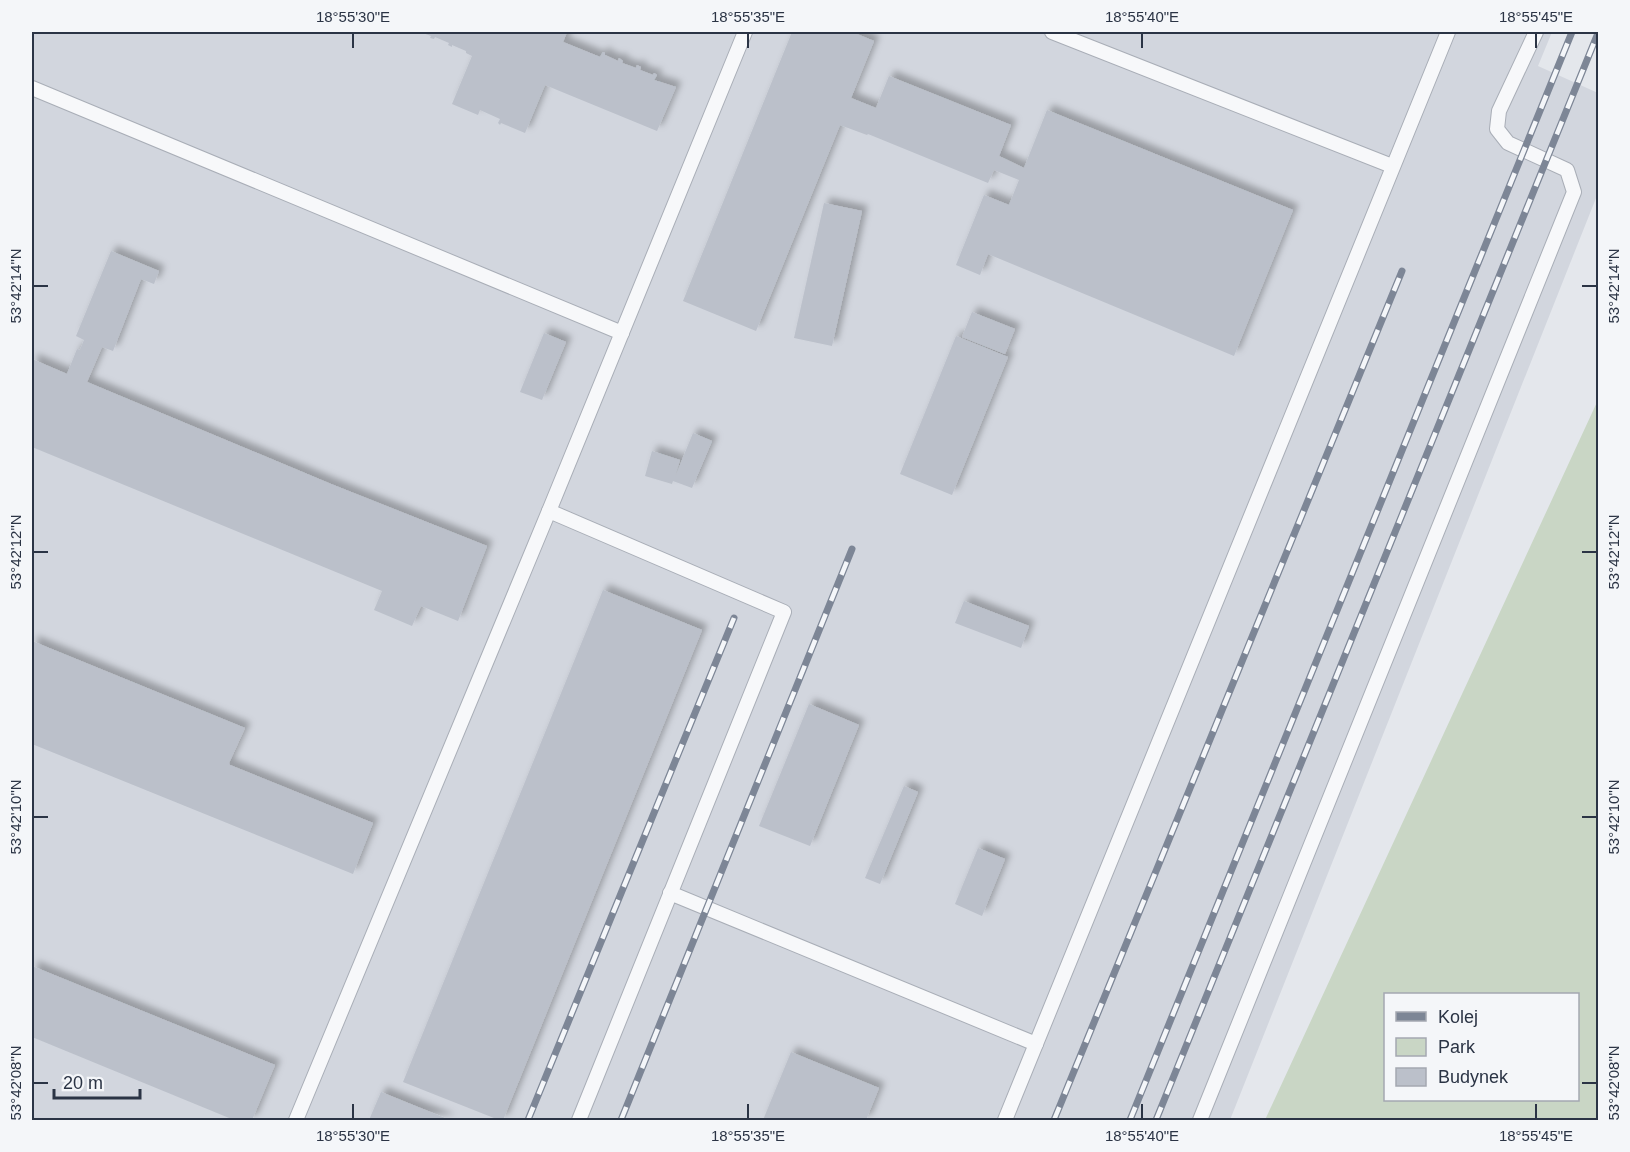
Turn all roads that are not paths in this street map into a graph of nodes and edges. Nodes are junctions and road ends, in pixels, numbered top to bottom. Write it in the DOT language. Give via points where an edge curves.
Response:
graph roads {
  1 [pos="745,32"];
  2 [pos="1052,32"];
  3 [pos="1448,32"];
  4 [pos="1536,32"];
  5 [pos="32,88"];
  6 [pos="1392,166"];
  7 [pos="622,333"];
  8 [pos="549,511"];
  9 [pos="670,893"];
  10 [pos="1036,1044"];
  11 [pos="296,1120"];
  12 [pos="579,1120"];
  13 [pos="1005,1120"];
  14 [pos="1200,1120"];
  1 -- 7 [label="lane"];
  2 -- 6 [label="lane"];
  3 -- 6 [label="lane"];
  4 -- 14 [label="lane" via="1499,111 1497,129 1508,143 1567,170 1574,192"];
  5 -- 7 [label="lane"];
  6 -- 10 [label="lane"];
  7 -- 8 [label="lane"];
  8 -- 9 [label="lane" via="784,612"];
  8 -- 11 [label="lane"];
  9 -- 10 [label="lane"];
  9 -- 12 [label="lane"];
  10 -- 13 [label="lane"];
}
